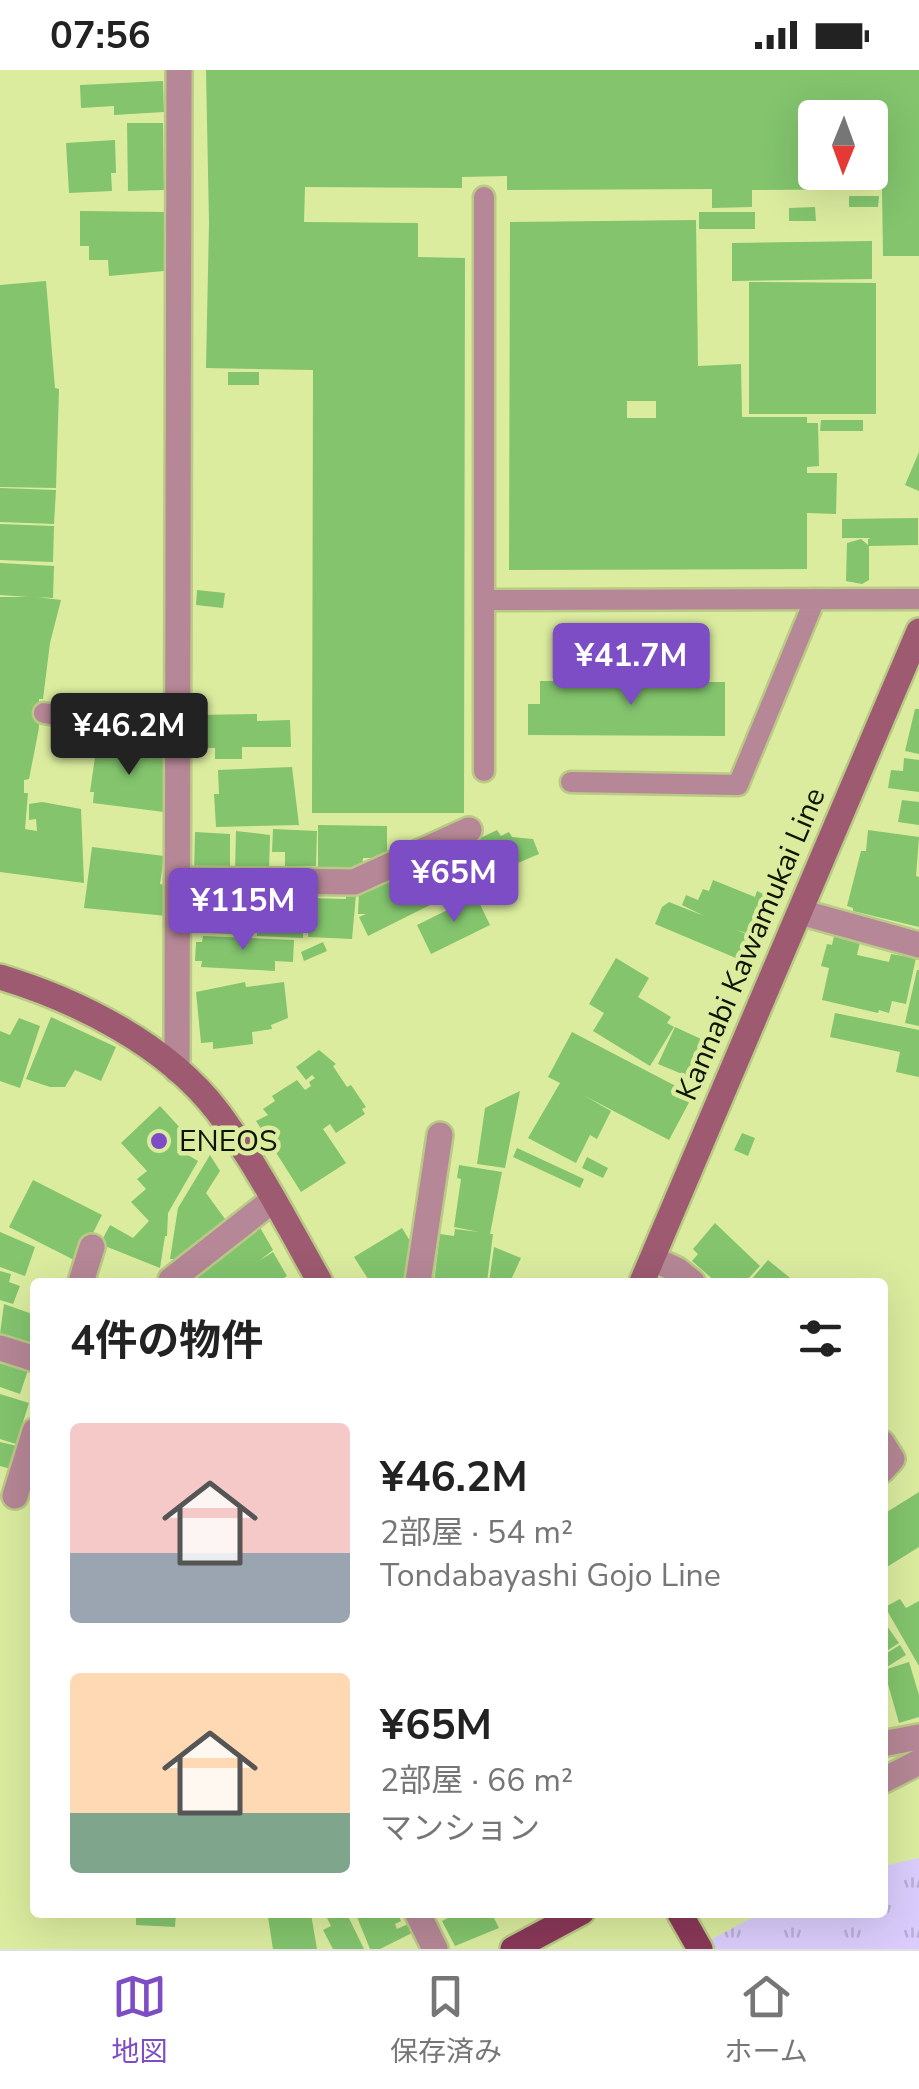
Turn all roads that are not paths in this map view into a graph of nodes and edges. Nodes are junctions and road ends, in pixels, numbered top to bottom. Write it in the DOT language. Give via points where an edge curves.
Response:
graph roads {
  1 [pos="179,70"];
  2 [pos="484,197"];
  3 [pos="815,599"];
  4 [pos="919,599"];
  5 [pos="484,600"];
  6 [pos="919,631"];
  7 [pos="44,712"];
  8 [pos="178,735"];
  9 [pos="484,771"];
  10 [pos="571,782"];
  11 [pos="469,830"];
  12 [pos="178,880"];
  13 [pos="800,912"];
  14 [pos="919,945"];
  15 [pos="0,976"];
  16 [pos="177,1070"];
  17 [pos="440,1135"];
  18 [pos="272,1200"];
  19 [pos="92,1247"];
  20 [pos="654,1258"];
  21 [pos="82,1278"];
  22 [pos="174,1278"];
  23 [pos="318,1278"];
  24 [pos="419,1278"];
  25 [pos="644,1278"];
  26 [pos="687,1278"];
  27 [pos="0,1348"];
  28 [pos="30,1358"];
  29 [pos="30,1450"];
  30 [pos="17,1498"];
  31 [pos="919,1737"];
  32 [pos="888,1743"];
  33 [pos="919,1762"];
  34 [pos="888,1778"];
  35 [pos="420,1918"];
  36 [pos="571,1918"];
  37 [pos="682,1918"];
  38 [pos="434,1949"];
  39 [pos="513,1949"];
  40 [pos="700,1949"];
  1 -- 8 [label="street"];
  2 -- 5 [label="lane"];
  3 -- 4 [label="lane"];
  3 -- 5 [label="lane"];
  3 -- 10 [label="lane" via="738,785"];
  5 -- 9 [label="lane"];
  6 -- 13 [label="main road, Kannabi Kawamukai Line"];
  7 -- 8 [label="lane"];
  8 -- 12 [label="street"];
  11 -- 12 [label="street" via="354,882"];
  12 -- 16 [label="street"];
  13 -- 14 [label="street"];
  13 -- 20 [label="main road, Kannabi Kawamukai Line"];
  15 -- 16 [label="main road" via="107,1022"];
  16 -- 18 [label="main road" via="217,1111"];
  17 -- 24 [label="street"];
  18 -- 22 [label="street"];
  18 -- 23 [label="main road"];
  19 -- 21 [label="street"];
  20 -- 25 [label="main road, Kannabi Kawamukai Line"];
  20 -- 26 [label="street"];
  27 -- 28 [label="street"];
  29 -- 30 [label="street"];
  31 -- 32 [label="street"];
  33 -- 34 [label="street"];
  35 -- 38 [label="street"];
  36 -- 39 [label="main road"];
  37 -- 40 [label="main road"];
}
